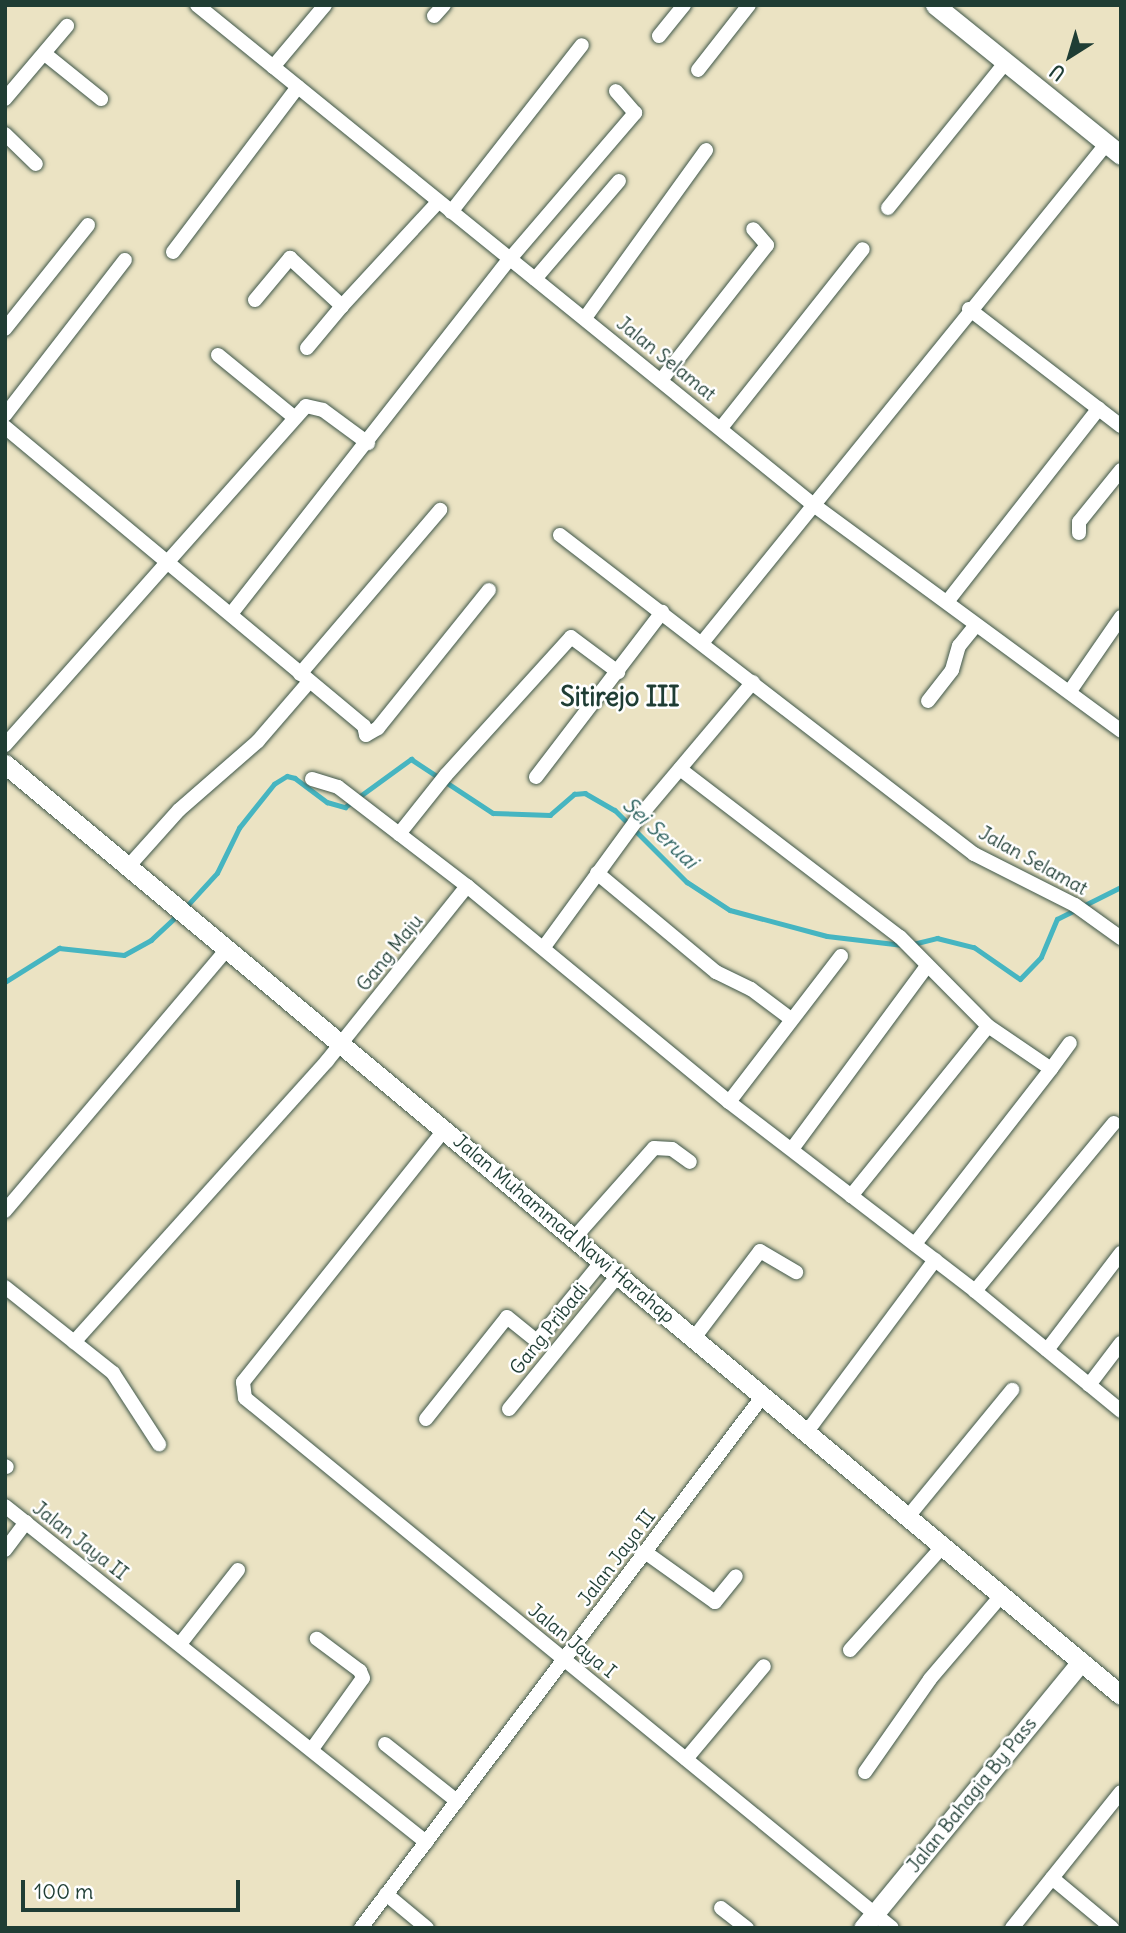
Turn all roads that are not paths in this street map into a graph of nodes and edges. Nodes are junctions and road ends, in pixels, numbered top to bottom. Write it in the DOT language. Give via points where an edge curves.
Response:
graph roads {
  1 [pos="197,5"];
  2 [pos="325,5"];
  3 [pos="684,5"];
  4 [pos="749,5"];
  5 [pos="935,5"];
  6 [pos="67,26"];
  7 [pos="659,36"];
  8 [pos="582,45"];
  9 [pos="45,54"];
  10 [pos="1005,63"];
  11 [pos="274,67"];
  12 [pos="698,71"];
  13 [pos="298,87"];
  14 [pos="616,91"];
  15 [pos="5,99"];
  16 [pos="101,99"];
  17 [pos="5,134"];
  18 [pos="1114,149"];
  19 [pos="706,150"];
  20 [pos="36,164"];
  21 [pos="619,181"];
  22 [pos="438,202"];
  23 [pos="888,208"];
  24 [pos="451,212"];
  25 [pos="88,225"];
  26 [pos="753,229"];
  27 [pos="863,249"];
  28 [pos="173,252"];
  29 [pos="125,260"];
  30 [pos="509,260"];
  31 [pos="535,279"];
  32 [pos="255,300"];
  33 [pos="342,306"];
  34 [pos="969,309"];
  35 [pos="585,318"];
  36 [pos="5,329"];
  37 [pos="307,348"];
  38 [pos="218,355"];
  39 [pos="662,379"];
  40 [pos="1099,408"];
  41 [pos="5,415"];
  42 [pos="295,418"];
  43 [pos="1121,426"];
  44 [pos="5,427"];
  45 [pos="721,428"];
  46 [pos="369,443"];
  47 [pos="1121,470"];
  48 [pos="811,503"];
  49 [pos="440,510"];
  50 [pos="1079,533"];
  51 [pos="561,536"];
  52 [pos="169,562"];
  53 [pos="489,590"];
  54 [pos="947,602"];
  55 [pos="662,612"];
  56 [pos="231,614"];
  57 [pos="1121,617"];
  58 [pos="976,625"];
  59 [pos="702,643"];
  60 [pos="618,672"];
  61 [pos="304,678"];
  62 [pos="753,682"];
  63 [pos="1070,691"];
  64 [pos="928,701"];
  65 [pos="1121,731"];
  66 [pos="5,745"];
  67 [pos="5,764"];
  68 [pos="680,769"];
  69 [pos="536,776"];
  70 [pos="312,779"];
  71 [pos="400,834"];
  72 [pos="127,868"];
  73 [pos="597,873"];
  74 [pos="467,887"];
  75 [pos="1121,938"];
  76 [pos="544,947"];
  77 [pos="226,950"];
  78 [pos="841,956"];
  79 [pos="927,966"];
  80 [pos="791,1019"];
  81 [pos="988,1026"];
  82 [pos="341,1042"];
  83 [pos="1070,1043"];
  84 [pos="1051,1069"];
  85 [pos="729,1102"];
  86 [pos="1114,1123"];
  87 [pos="445,1129"];
  88 [pos="792,1149"];
  89 [pos="690,1162"];
  90 [pos="851,1196"];
  91 [pos="5,1211"];
  92 [pos="575,1237"];
  93 [pos="915,1244"];
  94 [pos="1121,1253"];
  95 [pos="603,1260"];
  96 [pos="936,1260"];
  97 [pos="796,1272"];
  98 [pos="619,1274"];
  99 [pos="5,1287"];
  100 [pos="975,1291"];
  101 [pos="694,1338"];
  102 [pos="74,1342"];
  103 [pos="1121,1343"];
  104 [pos="1047,1350"];
  105 [pos="1089,1385"];
  106 [pos="1012,1390"];
  107 [pos="762,1397"];
  108 [pos="509,1409"];
  109 [pos="1121,1410"];
  110 [pos="426,1419"];
  111 [pos="806,1433"];
  112 [pos="159,1444"];
  113 [pos="5,1506"];
  114 [pos="907,1518"];
  115 [pos="26,1522"];
  116 [pos="942,1547"];
  117 [pos="5,1550"];
  118 [pos="645,1552"];
  119 [pos="238,1570"];
  120 [pos="736,1576"];
  121 [pos="1001,1596"];
  122 [pos="317,1639"];
  123 [pos="180,1644"];
  124 [pos="850,1650"];
  125 [pos="565,1660"];
  126 [pos="1081,1662"];
  127 [pos="764,1666"];
  128 [pos="1121,1695"];
  129 [pos="385,1744"];
  130 [pos="312,1749"];
  131 [pos="686,1759"];
  132 [pos="865,1772"];
  133 [pos="1121,1792"];
  134 [pos="457,1801"];
  135 [pos="426,1842"];
  136 [pos="1052,1878"];
  137 [pos="386,1894"];
  138 [pos="721,1908"];
  139 [pos="869,1920"];
  140 [pos="361,1928"];
  141 [pos="427,1928"];
  142 [pos="747,1928"];
  143 [pos="892,1928"];
  144 [pos="1012,1928"];
  145 [pos="1112,1928"];
  1 -- 11 [label="street, Jalan Selamat"];
  2 -- 11 [label="street"];
  3 -- 7 [label="street"];
  4 -- 12 [label="street"];
  5 -- 10 [label="main road"];
  6 -- 9 [label="street"];
  8 -- 24 [label="street"];
  9 -- 15 [label="street"];
  9 -- 16 [label="street"];
  10 -- 18 [label="main road"];
  10 -- 23 [label="street"];
  11 -- 13 [label="street, Jalan Selamat"];
  13 -- 22 [label="street, Jalan Selamat"];
  13 -- 28 [label="street"];
  14 -- 30 [label="street" via="635,113"];
  17 -- 20 [label="street"];
  18 -- 34 [label="street"];
  19 -- 35 [label="street"];
  21 -- 31 [label="street"];
  22 -- 24 [label="street, Jalan Selamat"];
  22 -- 33 [label="street"];
  24 -- 30 [label="street, Jalan Selamat"];
  25 -- 36 [label="street"];
  26 -- 39 [label="street" via="767,245"];
  27 -- 45 [label="street"];
  29 -- 41 [label="street"];
  30 -- 31 [label="street, Jalan Selamat"];
  30 -- 46 [label="street"];
  31 -- 35 [label="street, Jalan Selamat"];
  32 -- 33 [label="street" via="290,258"];
  33 -- 37 [label="street"];
  34 -- 40 [label="street"];
  34 -- 48 [label="street"];
  35 -- 39 [label="street, Jalan Selamat"];
  38 -- 42 [label="street"];
  39 -- 45 [label="street, Jalan Selamat"];
  40 -- 43 [label="street"];
  40 -- 54 [label="street"];
  42 -- 46 [label="street" via="312,405"];
  42 -- 52 [label="street"];
  44 -- 52 [label="street"];
  45 -- 48 [label="street, Jalan Selamat"];
  46 -- 56 [label="street"];
  47 -- 50 [label="street" via="1079,522"];
  48 -- 54 [label="street, Jalan Selamat"];
  48 -- 59 [label="street"];
  49 -- 61 [label="street"];
  51 -- 55 [label="street, Jalan Selamat"];
  52 -- 56 [label="street"];
  52 -- 66 [label="street"];
  53 -- 61 [label="street" via="371,735"];
  54 -- 58 [label="street, Jalan Selamat"];
  55 -- 59 [label="street, Jalan Selamat"];
  55 -- 60 [label="street"];
  56 -- 61 [label="street"];
  57 -- 63 [label="street"];
  58 -- 63 [label="street, Jalan Selamat"];
  58 -- 64 [label="street" via="959,646 952,670"];
  59 -- 62 [label="street, Jalan Selamat"];
  60 -- 69 [label="street"];
  60 -- 71 [label="street" via="571,637 442,780"];
  61 -- 72 [label="street" via="258,741 178,810"];
  62 -- 68 [label="street"];
  62 -- 75 [label="street, Jalan Selamat" via="974,854 1081,909"];
  63 -- 65 [label="street, Jalan Selamat"];
  67 -- 72 [label="main road, Jalan Muhammad Nawi Harahap"];
  68 -- 73 [label="street"];
  68 -- 79 [label="street" via="900,937"];
  70 -- 71 [label="street" via="335,785"];
  71 -- 74 [label="street"];
  72 -- 77 [label="main road, Jalan Muhammad Nawi Harahap"];
  73 -- 76 [label="street"];
  73 -- 80 [label="street" via="716,972 751,989"];
  74 -- 76 [label="street"];
  74 -- 82 [label="street, Gang Maju"];
  76 -- 85 [label="street"];
  77 -- 82 [label="main road, Jalan Muhammad Nawi Harahap"];
  77 -- 91 [label="street"];
  78 -- 80 [label="street"];
  79 -- 81 [label="street"];
  79 -- 88 [label="street"];
  80 -- 85 [label="street"];
  81 -- 84 [label="street"];
  81 -- 90 [label="street"];
  82 -- 87 [label="main road, Jalan Muhammad Nawi Harahap"];
  82 -- 102 [label="street, Gang Maju"];
  83 -- 84 [label="street"];
  84 -- 93 [label="street"];
  85 -- 88 [label="street"];
  86 -- 100 [label="street"];
  87 -- 92 [label="main road, Jalan Muhammad Nawi Harahap"];
  87 -- 125 [label="street, Jalan Jaya I" via="243,1382 245,1398"];
  88 -- 90 [label="street"];
  89 -- 92 [label="street" via="673,1149 654,1148"];
  90 -- 93 [label="street"];
  92 -- 95 [label="main road, Jalan Muhammad Nawi Harahap"];
  93 -- 96 [label="street"];
  94 -- 104 [label="street"];
  95 -- 98 [label="main road, Jalan Muhammad Nawi Harahap"];
  95 -- 110 [label="street" via="537,1341 507,1317"];
  96 -- 100 [label="street"];
  96 -- 111 [label="street"];
  97 -- 101 [label="street" via="760,1251"];
  98 -- 101 [label="main road, Jalan Muhammad Nawi Harahap"];
  98 -- 108 [label="street, Gang Pribadi"];
  99 -- 102 [label="street"];
  100 -- 104 [label="street"];
  101 -- 107 [label="main road, Jalan Muhammad Nawi Harahap"];
  102 -- 112 [label="street" via="113,1373"];
  103 -- 105 [label="street"];
  104 -- 105 [label="street"];
  105 -- 109 [label="street"];
  106 -- 114 [label="street"];
  107 -- 111 [label="main road, Jalan Muhammad Nawi Harahap"];
  107 -- 118 [label="street, Jalan Jaya II"];
  111 -- 114 [label="main road, Jalan Muhammad Nawi Harahap"];
  113 -- 115 [label="street, Jalan Jaya II"];
  114 -- 116 [label="main road, Jalan Muhammad Nawi Harahap"];
  115 -- 117 [label="street"];
  115 -- 123 [label="street, Jalan Jaya II"];
  116 -- 121 [label="main road, Jalan Muhammad Nawi Harahap"];
  116 -- 124 [label="street"];
  118 -- 120 [label="street" via="715,1602"];
  118 -- 125 [label="street, Jalan Jaya II"];
  119 -- 123 [label="street"];
  121 -- 126 [label="main road, Jalan Muhammad Nawi Harahap"];
  121 -- 132 [label="street" via="930,1679"];
  122 -- 130 [label="street" via="363,1678"];
  123 -- 130 [label="street, Jalan Jaya II"];
  125 -- 131 [label="street, Jalan Jaya I"];
  125 -- 134 [label="street, Jalan Jaya II"];
  126 -- 128 [label="main road, Jalan Muhammad Nawi Harahap"];
  126 -- 139 [label="main road, Jalan Bahagia By Pass"];
  127 -- 131 [label="street"];
  129 -- 134 [label="street"];
  130 -- 135 [label="street, Jalan Jaya II"];
  131 -- 139 [label="street, Jalan Jaya I"];
  133 -- 136 [label="street"];
  134 -- 135 [label="street, Jalan Jaya II"];
  135 -- 137 [label="street, Jalan Jaya II"];
  136 -- 144 [label="street"];
  136 -- 145 [label="street"];
  137 -- 140 [label="street, Jalan Jaya II"];
  137 -- 141 [label="street"];
  138 -- 142 [label="street"];
  139 -- 143 [label="street, Jalan Jaya I"];
}
